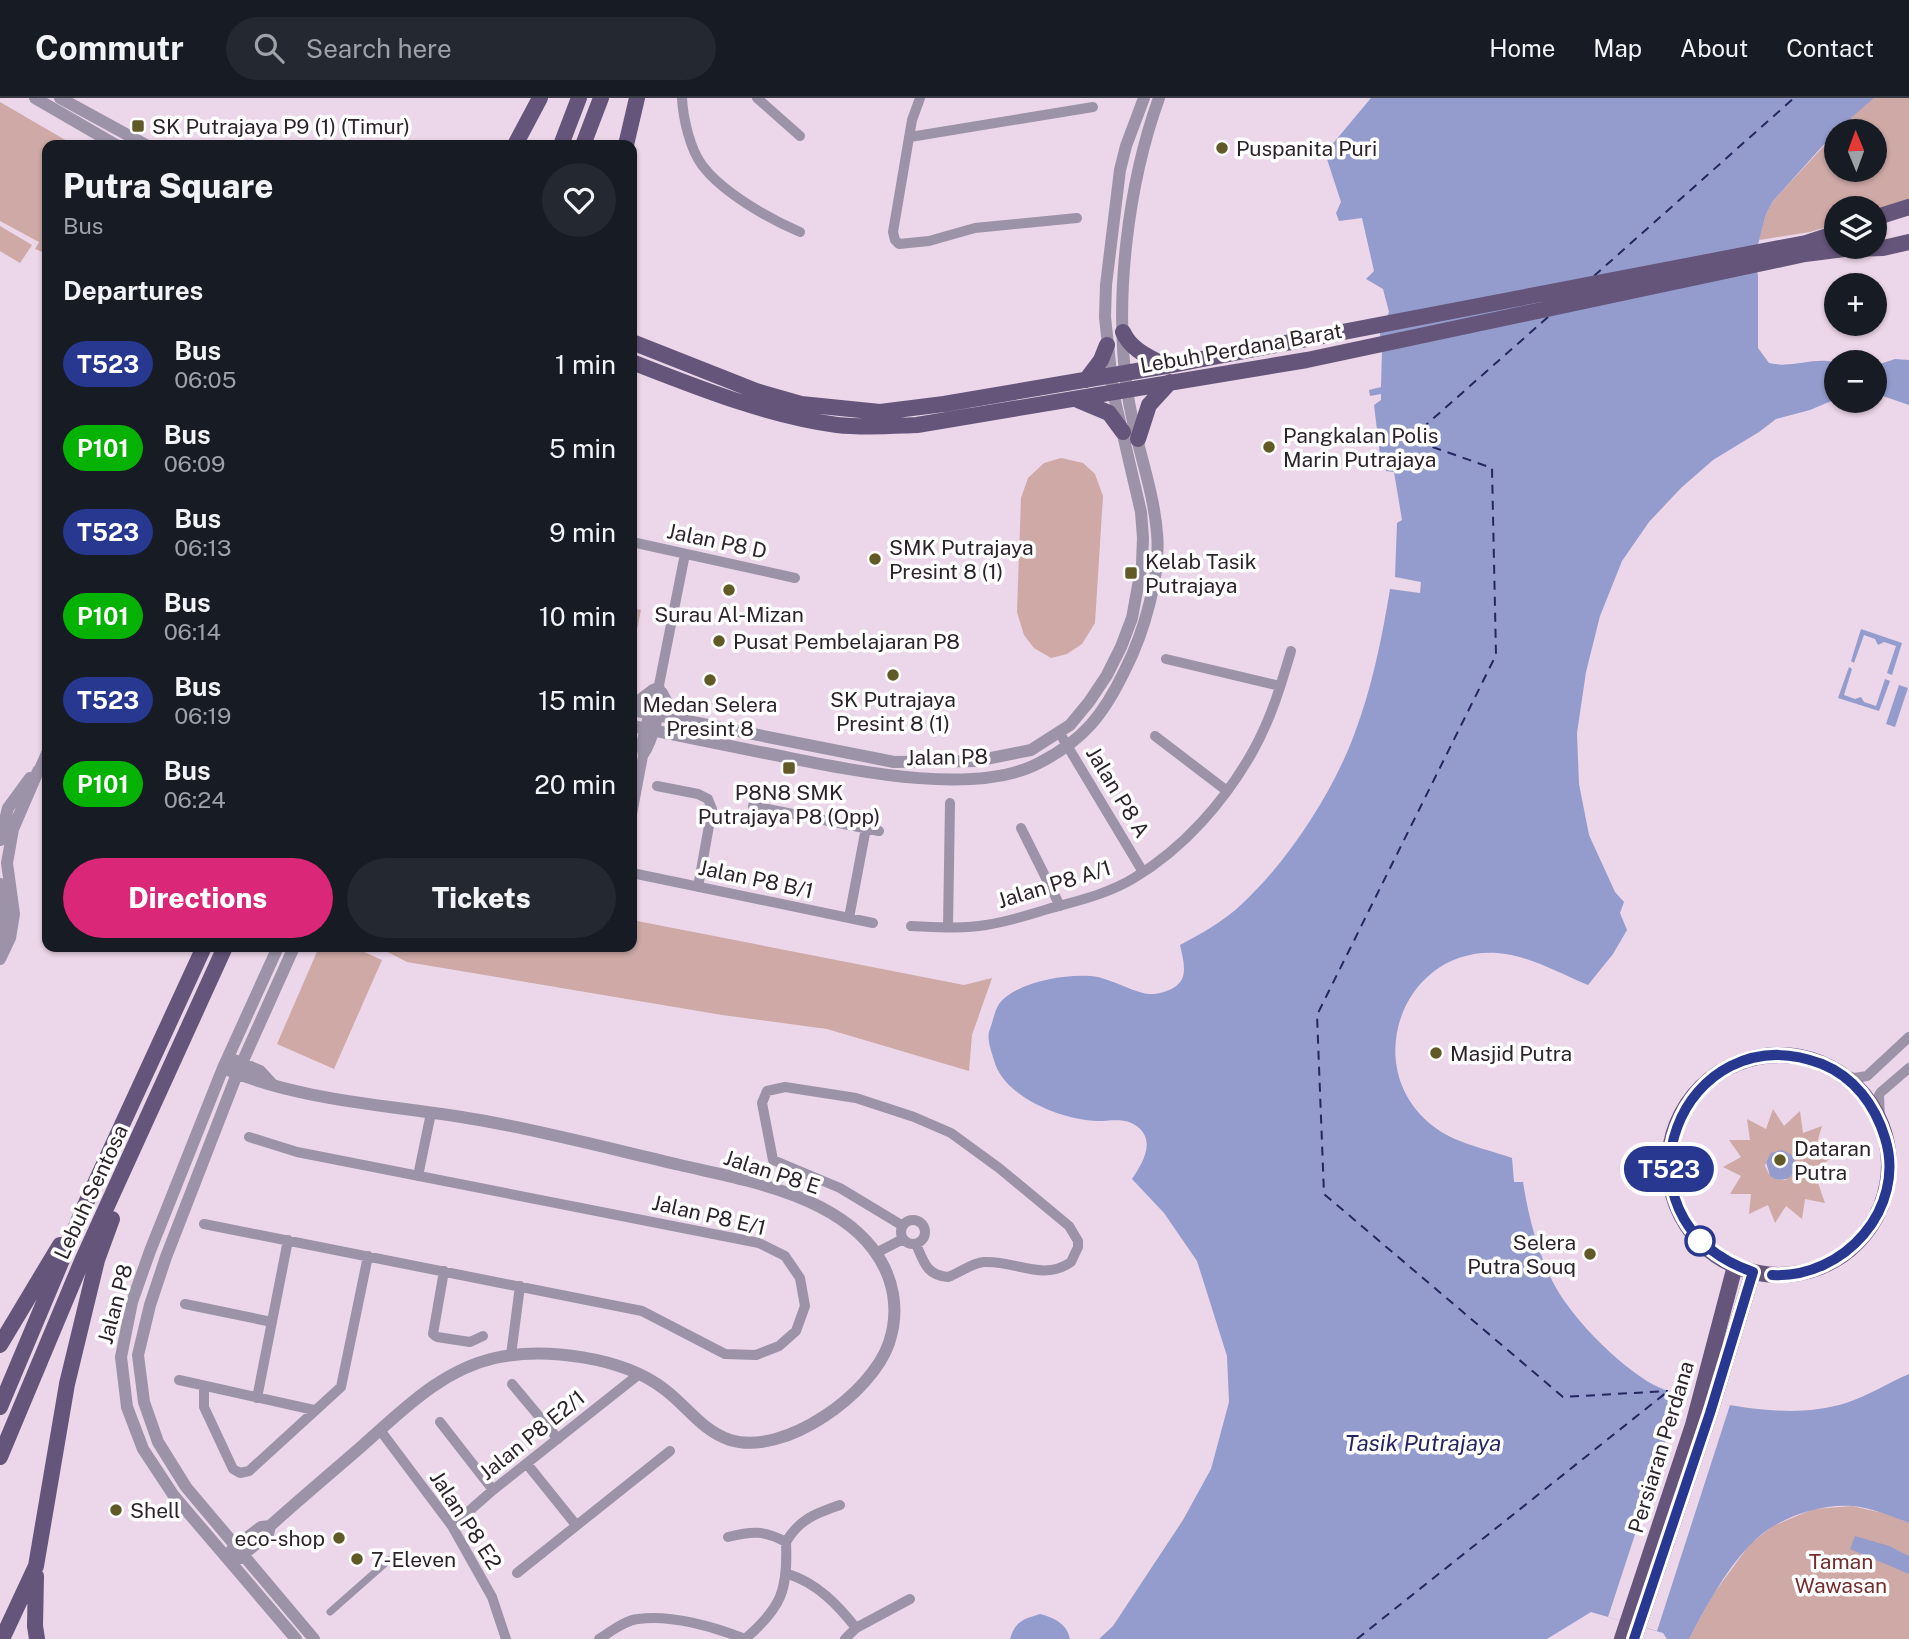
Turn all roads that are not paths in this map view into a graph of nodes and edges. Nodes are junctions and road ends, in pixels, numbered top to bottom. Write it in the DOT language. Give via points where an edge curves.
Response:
graph roads {
  1 [pos="75,98"];
  2 [pos="540,98"];
  3 [pos="579,98"];
  4 [pos="601,98"];
  5 [pos="637,98"];
  6 [pos="682,98"];
  7 [pos="757,98"];
  8 [pos="920,98"];
  9 [pos="1144,98"];
  10 [pos="1159,98"];
  11 [pos="49,101"];
  12 [pos="1093,107"];
  13 [pos="85,112"];
  14 [pos="800,136"];
  15 [pos="910,137"];
  16 [pos="108,140"];
  17 [pos="137,140"];
  18 [pos="518,140"];
  19 [pos="563,140"];
  20 [pos="585,140"];
  21 [pos="627,140"];
  22 [pos="1909,207"];
  23 [pos="1909,215"];
  24 [pos="1887,216"];
  25 [pos="1077,218"];
  26 [pos="1887,219"];
  27 [pos="800,232"];
  28 [pos="1824,239"];
  29 [pos="1906,240"];
  30 [pos="1887,242"];
  31 [pos="1887,247"];
  32 [pos="1805,248"];
  33 [pos="1824,248"];
  34 [pos="1123,332"];
  35 [pos="637,344"];
  36 [pos="1107,345"];
  37 [pos="637,364"];
  38 [pos="637,370"];
  39 [pos="1168,374"];
  40 [pos="677,380"];
  41 [pos="1086,380"];
  42 [pos="1119,382"];
  43 [pos="1076,399"];
  44 [pos="1131,436"];
  45 [pos="637,543"];
  46 [pos="685,554"];
  47 [pos="795,578"];
  48 [pos="1291,651"];
  49 [pos="1166,659"];
  50 [pos="1280,686"];
  51 [pos="658,689"];
  52 [pos="637,704"];
  53 [pos="637,710"];
  54 [pos="652,715"];
  55 [pos="677,720"];
  56 [pos="643,728"];
  57 [pos="1059,732"];
  58 [pos="1155,736"];
  59 [pos="1067,746"];
  60 [pos="42,762"];
  61 [pos="38,771"];
  62 [pos="657,786"];
  63 [pos="637,788"];
  64 [pos="1227,791"];
  65 [pos="950,803"];
  66 [pos="10,805"];
  67 [pos="753,806"];
  68 [pos="866,828"];
  69 [pos="1021,828"];
  70 [pos="879,831"];
  71 [pos="0,840"];
  72 [pos="1143,872"];
  73 [pos="637,874"];
  74 [pos="0,884"];
  75 [pos="698,887"];
  76 [pos="1060,906"];
  77 [pos="849,918"];
  78 [pos="873,923"];
  79 [pos="911,926"];
  80 [pos="948,927"];
  81 [pos="0,939"];
  82 [pos="202,952"];
  83 [pos="223,952"];
  84 [pos="276,952"];
  85 [pos="292,952"];
  86 [pos="0,959"];
  87 [pos="1909,1037"];
  88 [pos="226,1063"];
  89 [pos="239,1068"];
  90 [pos="1909,1068"];
  91 [pos="1838,1073"];
  92 [pos="431,1113"];
  93 [pos="149,1118"];
  94 [pos="1880,1120"];
  95 [pos="249,1137"];
  96 [pos="418,1176"];
  97 [pos="86,1203"];
  98 [pos="204,1224"];
  99 [pos="903,1226"];
  100 [pos="903,1239"];
  101 [pos="288,1240"];
  102 [pos="916,1244"];
  103 [pos="876,1253"];
  104 [pos="368,1256"];
  105 [pos="1735,1266"];
  106 [pos="443,1271"];
  107 [pos="1753,1272"];
  108 [pos="520,1286"];
  109 [pos="184,1304"];
  110 [pos="272,1322"];
  111 [pos="483,1336"];
  112 [pos="0,1345"];
  113 [pos="510,1355"];
  114 [pos="638,1375"];
  115 [pos="179,1380"];
  116 [pos="512,1384"];
  117 [pos="204,1386"];
  118 [pos="1710,1389"];
  119 [pos="257,1398"];
  120 [pos="0,1407"];
  121 [pos="314,1410"];
  122 [pos="440,1422"];
  123 [pos="380,1430"];
  124 [pos="558,1439"];
  125 [pos="670,1451"];
  126 [pos="0,1457"];
  127 [pos="527,1464"];
  128 [pos="493,1490"];
  129 [pos="840,1505"];
  130 [pos="576,1525"];
  131 [pos="452,1526"];
  132 [pos="727,1537"];
  133 [pos="786,1542"];
  134 [pos="241,1549"];
  135 [pos="229,1559"];
  136 [pos="389,1560"];
  137 [pos="36,1566"];
  138 [pos="517,1573"];
  139 [pos="788,1574"];
  140 [pos="910,1599"];
  141 [pos="330,1612"];
  142 [pos="856,1628"];
  143 [pos="2,1639"];
  144 [pos="37,1639"];
  145 [pos="296,1639"];
  146 [pos="314,1639"];
  147 [pos="506,1639"];
  148 [pos="599,1639"];
  149 [pos="745,1639"];
  150 [pos="845,1639"];
  151 [pos="1622,1639"];
  152 [pos="1634,1639"];
  1 -- 13 [label="street"];
  2 -- 18 [label="main road"];
  3 -- 19 [label="main road"];
  4 -- 20 [label="main road"];
  5 -- 21 [label="main road"];
  6 -- 27 [label="street" via="700,162 713,178 773,220"];
  7 -- 14 [label="street"];
  8 -- 15 [label="street"];
  9 -- 36 [label="street" via="1120,170 1105,285"];
  10 -- 34 [label="street" via="1134,189"];
  11 -- 13 [label="street"];
  11 -- 16 [label="street"];
  12 -- 15 [label="street"];
  13 -- 17 [label="street"];
  15 -- 25 [label="street" via="893,232 895,240 905,245 975,228"];
  22 -- 24 [label="main road"];
  23 -- 26 [label="main road"];
  28 -- 32 [label="main road, Lebuh Perdana Barat"];
  29 -- 30 [label="main road"];
  29 -- 31 [label="main road, Lebuh Perdana Barat"];
  32 -- 33 [label="main road, Lebuh Perdana Barat"];
  32 -- 39 [label="main road, Lebuh Perdana Barat" via="1330,334"];
  32 -- 39 [label="main road, Lebuh Perdana Barat" via="1334,354"];
  34 -- 39 [label="main road" via="1137,350"];
  34 -- 42 [label="street"];
  35 -- 41 [label="main road, Lebuh Perdana Barat" via="756,391 842,410 880,412"];
  36 -- 41 [label="main road"];
  36 -- 42 [label="street"];
  37 -- 40 [label="main road, Lebuh Perdana Barat"];
  38 -- 40 [label="main road"];
  39 -- 42 [label="main road, Lebuh Perdana Barat"];
  39 -- 44 [label="main road"];
  40 -- 43 [label="main road, Lebuh Perdana Barat" via="836,425 931,423"];
  41 -- 42 [label="main road, Lebuh Perdana Barat"];
  42 -- 43 [label="main road, Lebuh Perdana Barat"];
  42 -- 44 [label="street, Jalan P8"];
  43 -- 44 [label="main road" via="1109,413"];
  44 -- 57 [label="street, Jalan P8" via="1143,538 1132,618 1107,675"];
  44 -- 59 [label="street, Jalan P8" via="1155,510 1158,538 1145,621 1129,663 1101,713"];
  45 -- 46 [label="street, Jalan P8 D"];
  46 -- 47 [label="street, Jalan P8 D"];
  46 -- 51 [label="street"];
  48 -- 50 [label="street, Jalan P8 A/1"];
  49 -- 50 [label="street"];
  50 -- 64 [label="street, Jalan P8 A/1" via="1254,750"];
  51 -- 52 [label="street"];
  51 -- 54 [label="street"];
  51 -- 55 [label="street"];
  53 -- 54 [label="street, Jalan P8"];
  54 -- 55 [label="street, Jalan P8"];
  54 -- 56 [label="street"];
  55 -- 57 [label="street, Jalan P8" via="894,762 1003,757 1031,750"];
  56 -- 59 [label="street, Jalan P8" via="893,776 978,779 1009,774 1038,764"];
  56 -- 63 [label="street" via="650,746 643,756"];
  57 -- 59 [label="street, Jalan P8 A"];
  58 -- 64 [label="street"];
  59 -- 72 [label="street, Jalan P8 A"];
  60 -- 61 [label="street"];
  61 -- 66 [label="street"];
  62 -- 75 [label="street" via="708,799 712,809"];
  64 -- 72 [label="street, Jalan P8 A/1" via="1198,826"];
  65 -- 80 [label="street"];
  66 -- 71 [label="street"];
  66 -- 86 [label="street" via="13,928"];
  67 -- 68 [label="street"];
  68 -- 70 [label="street"];
  68 -- 77 [label="street"];
  69 -- 76 [label="street"];
  72 -- 76 [label="street, Jalan P8 A/1"];
  73 -- 75 [label="street, Jalan P8 B/1"];
  74 -- 81 [label="street" via="4,920"];
  75 -- 77 [label="street, Jalan P8 B/1"];
  76 -- 80 [label="street, Jalan P8 A/1" via="986,925"];
  77 -- 78 [label="street, Jalan P8 B/1"];
  79 -- 80 [label="street, Jalan P8 A/1"];
  82 -- 97 [label="main road, Lebuh Sentosa"];
  83 -- 93 [label="main road, Lebuh Sentosa"];
  84 -- 88 [label="street, Jalan P8"];
  85 -- 89 [label="street, Jalan P8"];
  87 -- 91 [label="street" via="1867,1076"];
  88 -- 89 [label="street, Jalan P8 E"];
  88 -- 135 [label="street, Jalan P8" via="149,1251 121,1357 127,1407 142,1448 174,1496"];
  89 -- 92 [label="street, Jalan P8 E" via="256,1082"];
  89 -- 134 [label="street, Jalan P8" via="166,1256 138,1355 144,1402 158,1442 186,1486"];
  90 -- 94 [label="street" via="1881,1092"];
  91 -- 94 [label="main road" via="1862,1093"];
  91 -- 105 [label="main road" via="1798,1057 1765,1056 1711,1079 1683,1111 1670,1152 1676,1203 1705,1246"];
  92 -- 96 [label="street"];
  92 -- 103 [label="street, Jalan P8 E" via="550,1135 792,1195 825,1209 863,1237"];
  93 -- 126 [label="main road, Lebuh Sentosa" via="82,1261"];
  93 -- 137 [label="main road" via="97,1260 66,1384"];
  94 -- 107 [label="main road" via="1888,1147 1888,1186 1864,1235 1842,1255 1806,1272"];
  95 -- 96 [label="street, Jalan P8 E/1" via="297,1152"];
  96 -- 108 [label="street, Jalan P8 E/1" via="759,1242 785,1256 800,1278 805,1306 796,1331 779,1346 756,1355 725,1354 642,1311"];
  97 -- 112 [label="main road"];
  97 -- 120 [label="main road, Lebuh Sentosa"];
  98 -- 101 [label="street, Jalan P8 E/1"];
  99 -- 100 [label="street"];
  99 -- 102 [label="street" via="910,1221 922,1226 923,1239"];
  99 -- 102 [label="street" via="840,1188 773,1160 762,1103 767,1091 785,1087 856,1098 942,1129 1049,1208 1069,1226 1078,1247 1071,1262 1051,1270 986,1262 948,1277 924,1266"];
  100 -- 102 [label="street"];
  100 -- 103 [label="street"];
  101 -- 104 [label="street, Jalan P8 E/1"];
  101 -- 110 [label="street"];
  103 -- 114 [label="street, Jalan P8 E" via="888,1274 894,1301 887,1350 853,1394 808,1425 768,1440 733,1441 696,1421 662,1387"];
  104 -- 106 [label="street, Jalan P8 E/1"];
  104 -- 121 [label="street" via="341,1387"];
  105 -- 107 [label="main road"];
  105 -- 118 [label="main road, Persiaran Perdana"];
  106 -- 108 [label="street, Jalan P8 E/1"];
  106 -- 111 [label="street" via="433,1334 470,1342"];
  107 -- 118 [label="main road, Persiaran Perdana"];
  108 -- 113 [label="street"];
  109 -- 110 [label="street"];
  110 -- 119 [label="street"];
  113 -- 114 [label="street, Jalan P8 E" via="580,1357"];
  113 -- 123 [label="street, Jalan P8 E" via="455,1371"];
  114 -- 124 [label="street, Jalan P8 E2/1"];
  115 -- 117 [label="street"];
  116 -- 124 [label="street"];
  117 -- 119 [label="street"];
  117 -- 121 [label="street" via="204,1408 233,1469 240,1473 249,1471"];
  118 -- 151 [label="main road, Persiaran Perdana"];
  118 -- 152 [label="main road, Persiaran Perdana"];
  119 -- 121 [label="street"];
  122 -- 128 [label="street"];
  123 -- 131 [label="street, Jalan P8 E2"];
  123 -- 134 [label="street, Jalan P8 E" via="270,1526 268,1534"];
  124 -- 127 [label="street, Jalan P8 E2/1"];
  125 -- 130 [label="street"];
  127 -- 128 [label="street, Jalan P8 E2/1"];
  127 -- 130 [label="street"];
  128 -- 131 [label="street, Jalan P8 E2/1"];
  129 -- 133 [label="street" via="809,1516"];
  130 -- 138 [label="street"];
  131 -- 147 [label="street, Jalan P8 E2" via="492,1597"];
  132 -- 133 [label="street" via="770,1533"];
  133 -- 139 [label="street"];
  134 -- 135 [label="street, Jalan P8 E"];
  134 -- 146 [label="street, Jalan P8"];
  135 -- 145 [label="street, Jalan P8"];
  136 -- 141 [label="street"];
  137 -- 143 [label="main road"];
  137 -- 144 [label="main road"];
  139 -- 142 [label="street" via="804,1579 830,1599"];
  139 -- 149 [label="street" via="779,1602"];
  140 -- 142 [label="street"];
  142 -- 150 [label="street"];
  148 -- 149 [label="street" via="635,1619 662,1618"];
}
